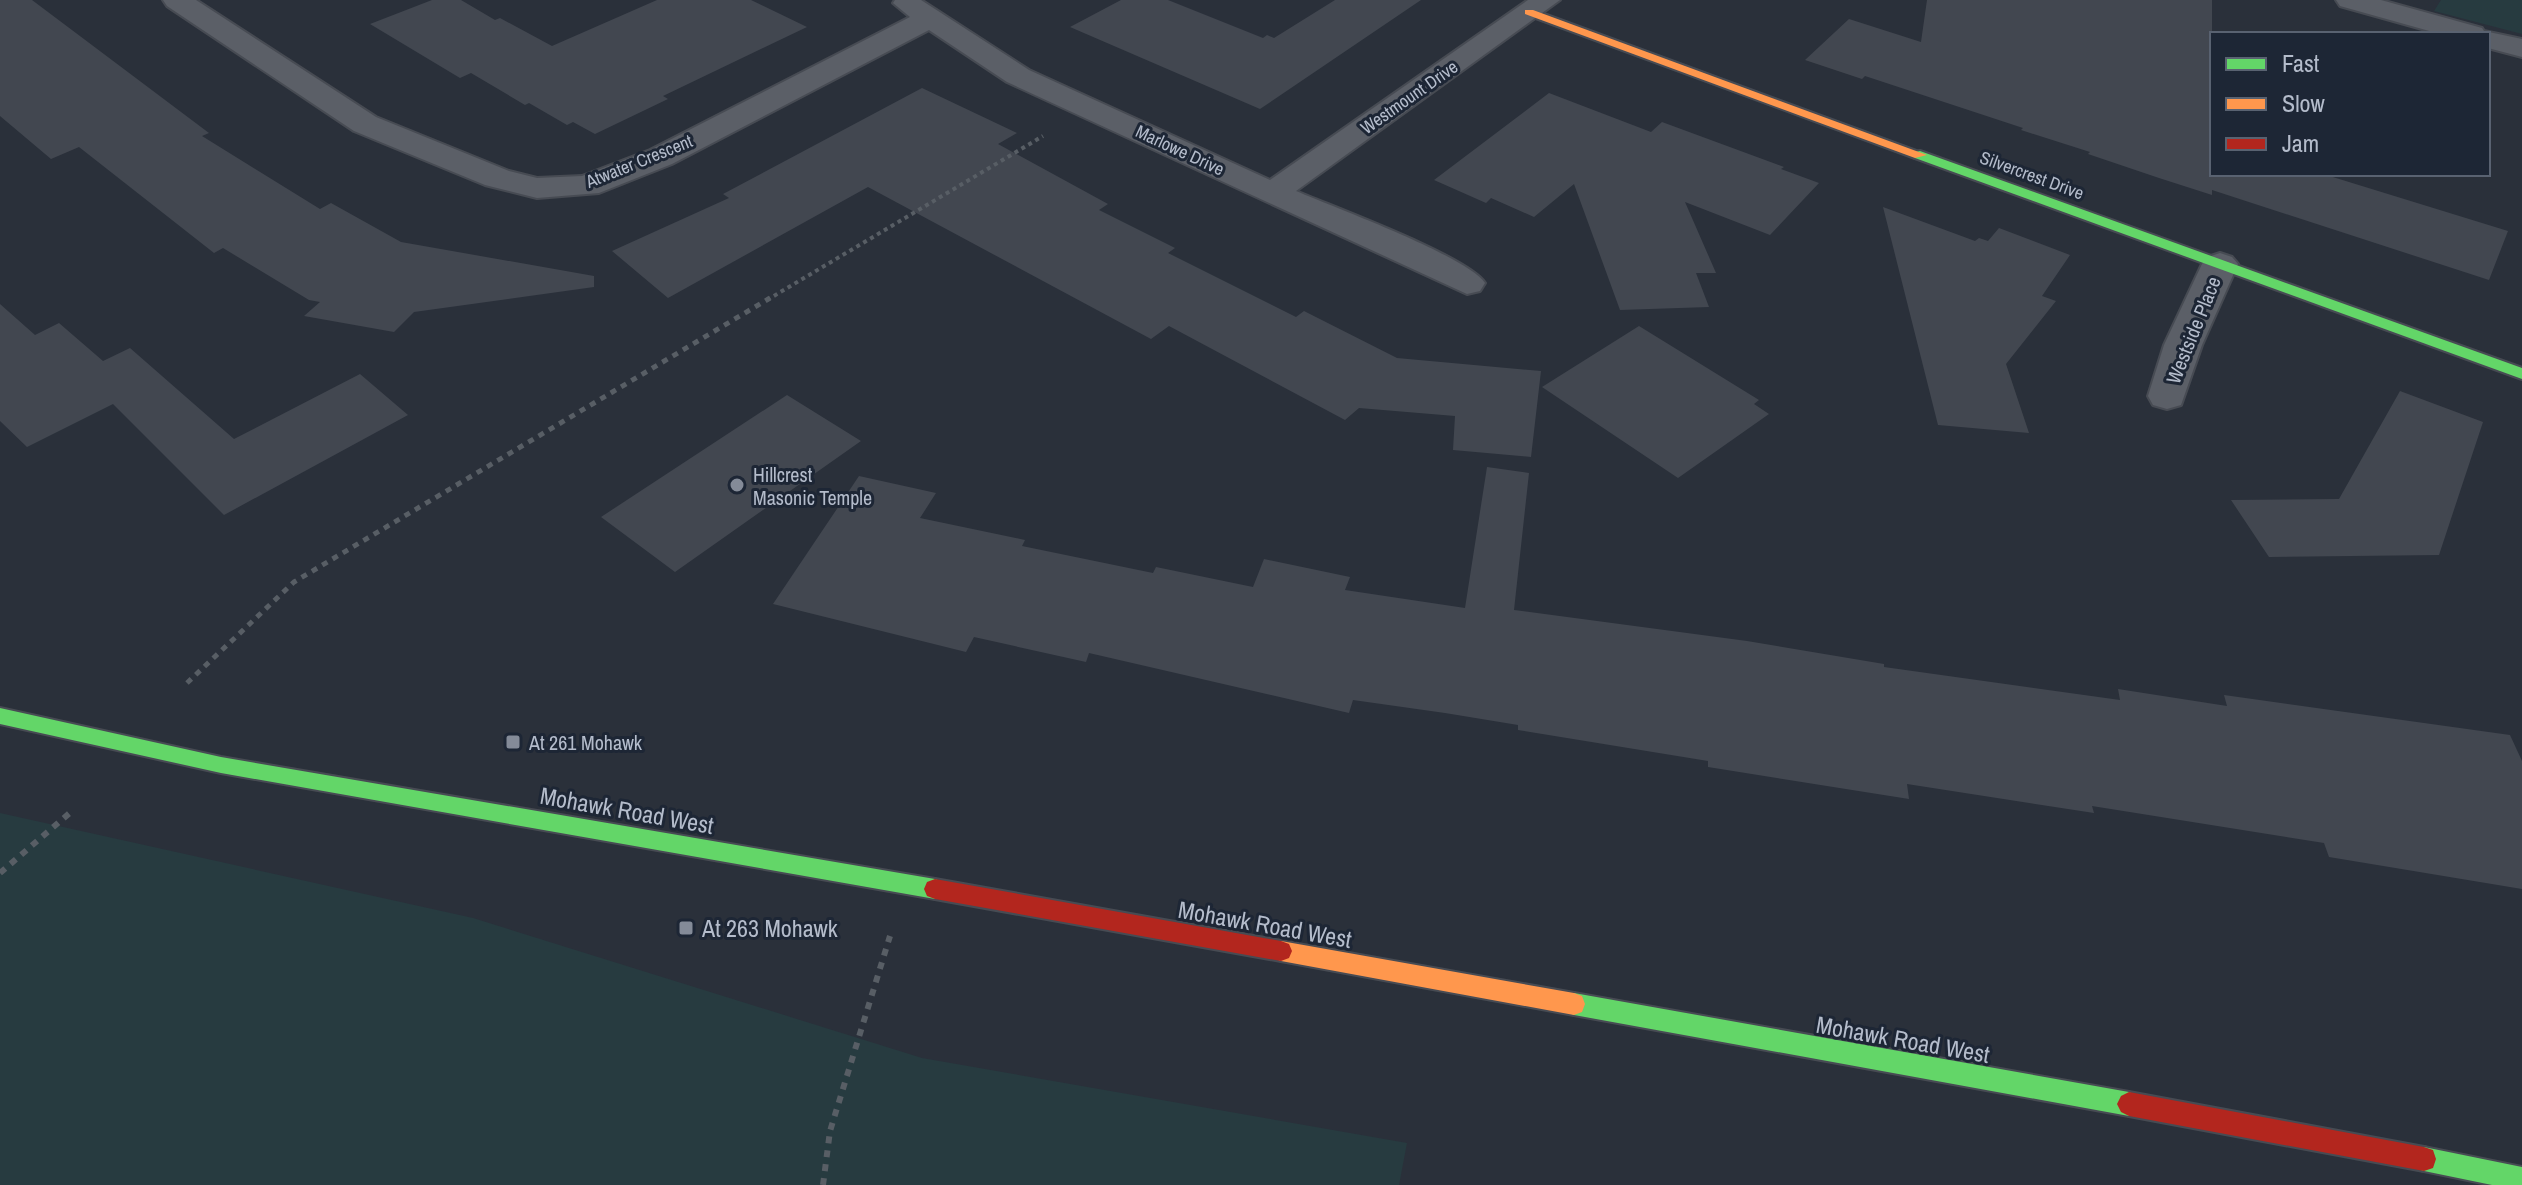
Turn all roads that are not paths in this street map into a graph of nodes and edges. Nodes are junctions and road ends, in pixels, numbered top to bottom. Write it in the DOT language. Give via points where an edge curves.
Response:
graph roads {
  1 [pos="177,0"];
  2 [pos="902,0"];
  3 [pos="2350,0"];
  4 [pos="1538,6"];
  5 [pos="930,18"];
  6 [pos="2465,32"];
  7 [pos="2490,40"];
  8 [pos="2522,48"];
  9 [pos="1272,193"];
  10 [pos="2220,264"];
  11 [pos="1467,283"];
  12 [pos="2522,374"];
  13 [pos="2167,396"];
  14 [pos="0,716"];
  15 [pos="2522,1179"];
  1 -- 5 [label="street, Atwater Crescent" via="365,124 497,178 537,188 587,186 661,157"];
  2 -- 5 [label="street, Marlowe Drive"];
  3 -- 6 [label="street"];
  4 -- 9 [label="street, Westmount Drive"];
  4 -- 10 [label="main road, Silvercrest Drive"];
  5 -- 9 [label="street, Marlowe Drive" via="1018,76"];
  7 -- 8 [label="street"];
  9 -- 11 [label="street, Marlowe Drive" via="1429,261"];
  10 -- 12 [label="main road, Silvercrest Drive"];
  10 -- 13 [label="street, Westside Place" via="2183,345"];
  14 -- 15 [label="main road, Mohawk Road West" via="206,762 909,884"];
}
